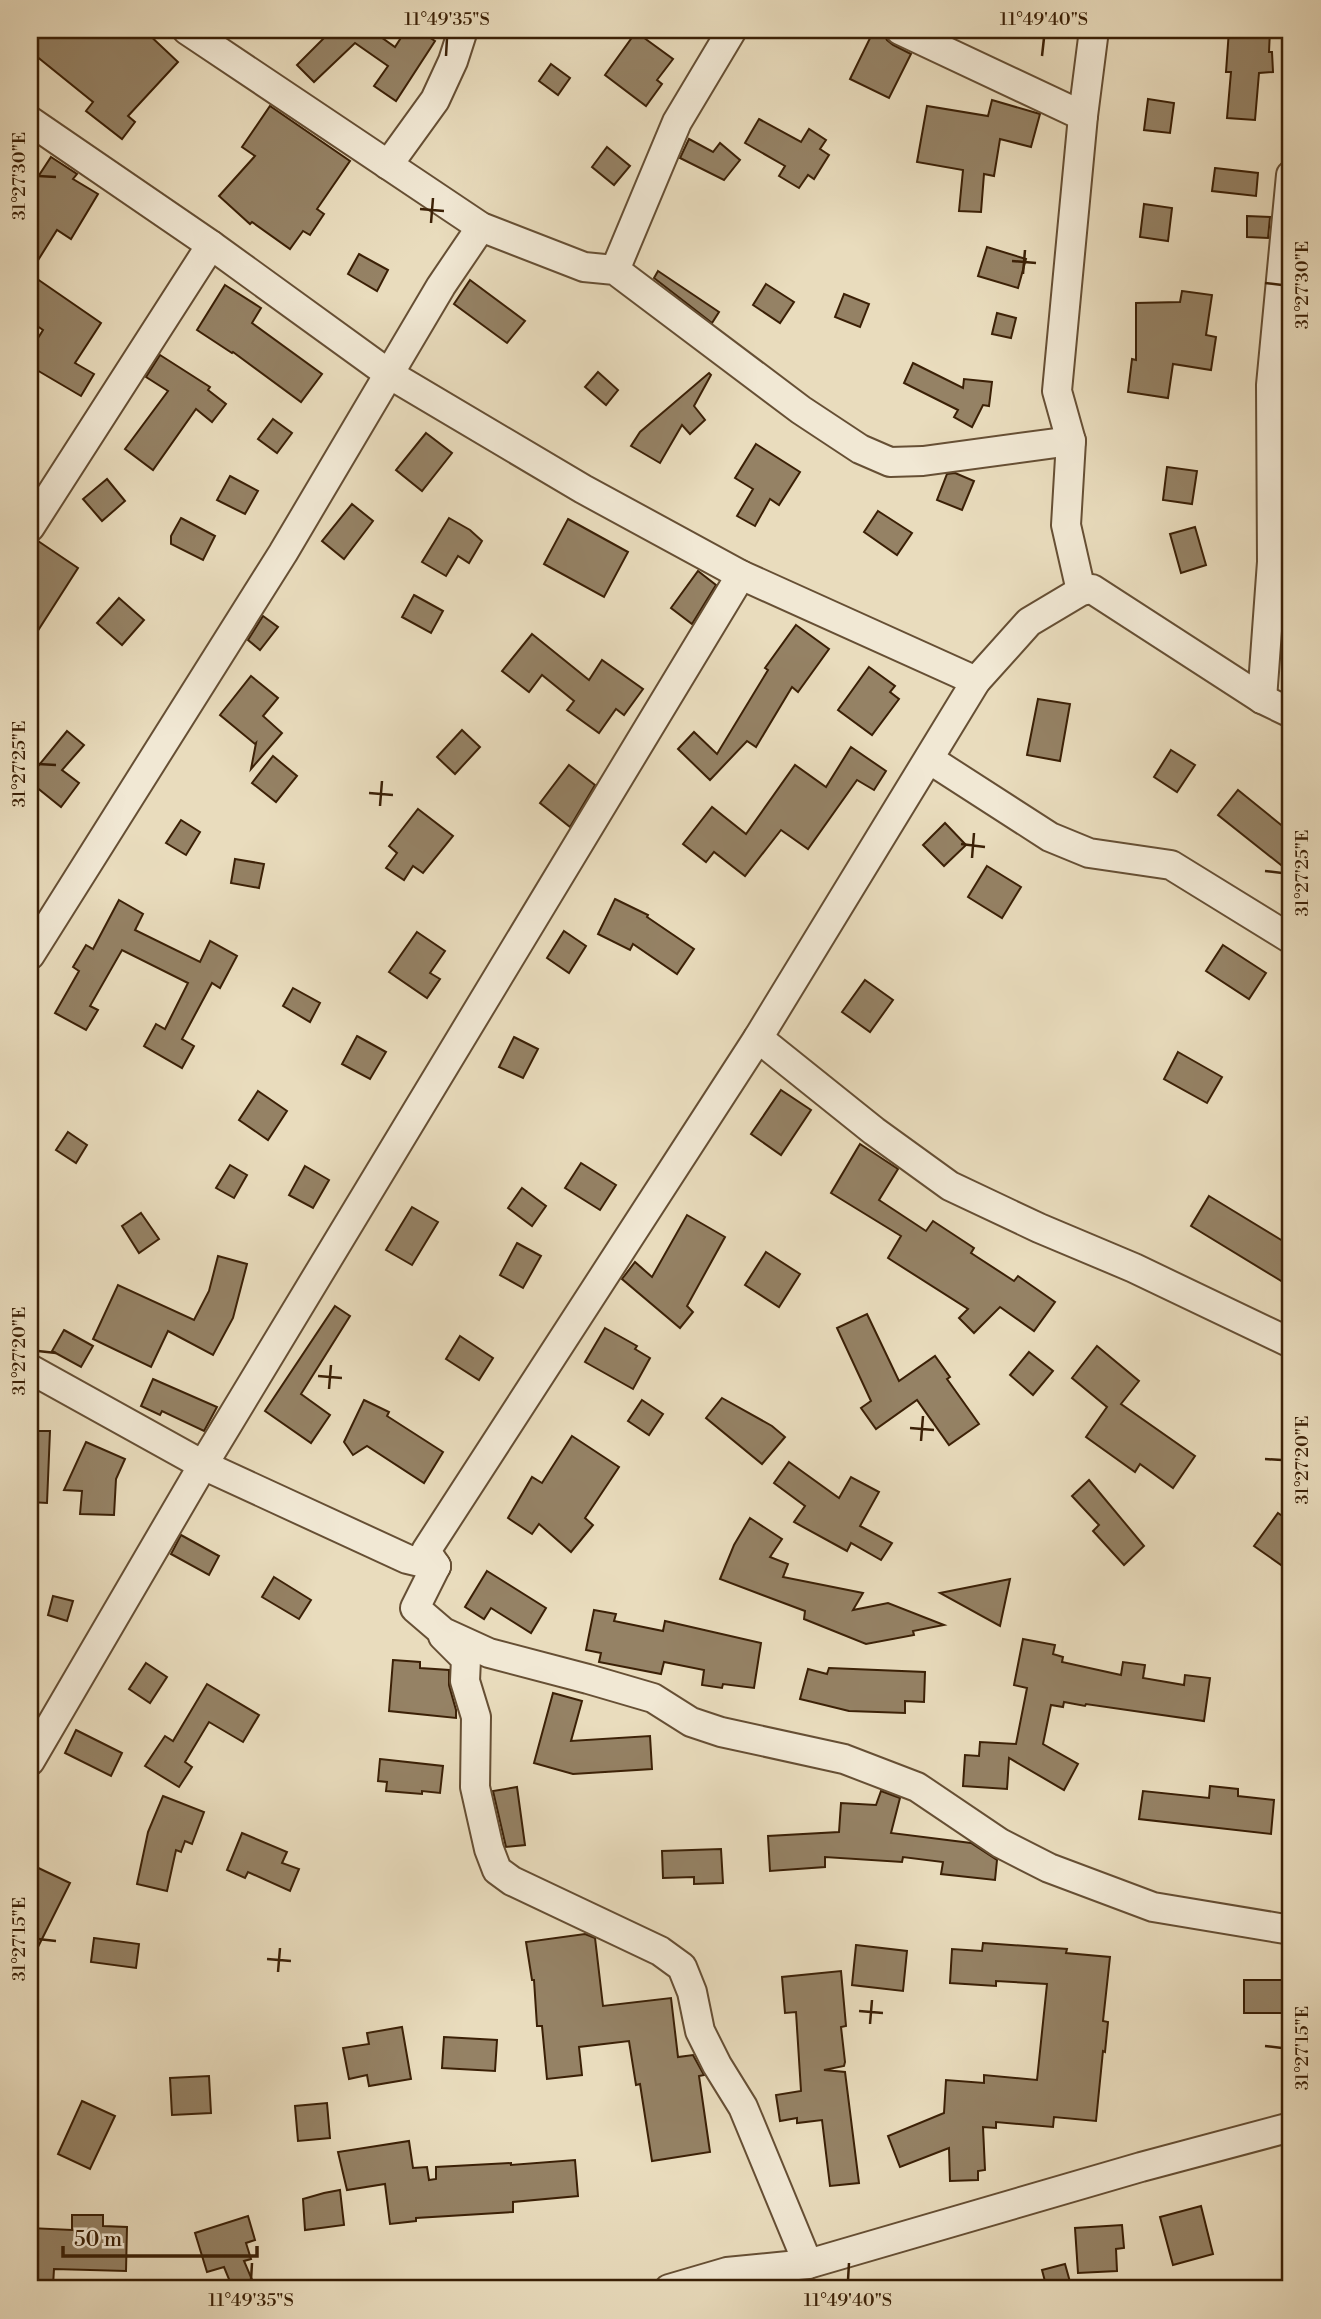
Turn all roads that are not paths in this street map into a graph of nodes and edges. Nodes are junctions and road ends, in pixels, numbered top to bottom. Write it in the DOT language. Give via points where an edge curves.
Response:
graph roads {
  1 [pos="187,30"];
  2 [pos="463,30"];
  3 [pos="732,30"];
  4 [pos="900,30"];
  5 [pos="1094,30"];
  6 [pos="1083,116"];
  7 [pos="30,121"];
  8 [pos="388,165"];
  9 [pos="1290,187"];
  10 [pos="481,227"];
  11 [pos="211,245"];
  12 [pos="615,271"];
  13 [pos="388,374"];
  14 [pos="1071,441"];
  15 [pos="30,527"];
  16 [pos="741,575"];
  17 [pos="1081,591"];
  18 [pos="976,681"];
  19 [pos="1262,699"];
  20 [pos="1291,713"];
  21 [pos="929,759"];
  22 [pos="1291,939"];
  23 [pos="30,955"];
  24 [pos="758,1038"];
  25 [pos="1291,1343"];
  26 [pos="32,1377"];
  27 [pos="203,1465"];
  28 [pos="436,1566"];
  29 [pos="415,1608"];
  30 [pos="30,1761"];
  31 [pos="1291,1930"];
  32 [pos="1291,2127"];
  33 [pos="808,2264"];
  34 [pos="727,2281"];
  35 [pos="669,2289"];
  1 -- 8 [label="street"];
  2 -- 8 [label="street" via="435,100"];
  3 -- 12 [label="street" via="677,122"];
  4 -- 6 [label="street"];
  5 -- 6 [label="street"];
  6 -- 14 [label="street" via="1057,391"];
  7 -- 11 [label="street"];
  8 -- 10 [label="street"];
  9 -- 19 [label="street" via="1271,385 1272,562"];
  10 -- 12 [label="street" via="584,267"];
  10 -- 13 [label="street"];
  11 -- 13 [label="street"];
  11 -- 15 [label="street"];
  12 -- 14 [label="street" via="801,410 860,449 890,462"];
  13 -- 16 [label="street"];
  13 -- 23 [label="street" via="283,553"];
  14 -- 17 [label="street" via="1066,525"];
  16 -- 18 [label="street"];
  16 -- 27 [label="street"];
  17 -- 18 [label="street" via="1029,622"];
  17 -- 19 [label="street" via="1092,589"];
  18 -- 21 [label="street"];
  19 -- 20 [label="street"];
  21 -- 22 [label="street" via="1050,837 1089,853 1171,865"];
  21 -- 24 [label="street"];
  24 -- 25 [label="street" via="950,1186"];
  24 -- 28 [label="street" via="426,1551"];
  26 -- 27 [label="street"];
  27 -- 28 [label="street" via="407,1559"];
  27 -- 30 [label="street"];
  28 -- 29 [label="street"];
  29 -- 31 [label="street" via="443,1632 489,1653 653,1698 691,1722 721,1732 844,1759 918,1787 1000,1843 1049,1868 1153,1908"];
  29 -- 33 [label="street" via="466,1660 475,1717 475,1787 497,1870 660,1951 682,1967 700,2031 743,2107"];
  32 -- 33 [label="street"];
  33 -- 34 [label="street"];
  34 -- 35 [label="street"];
}
